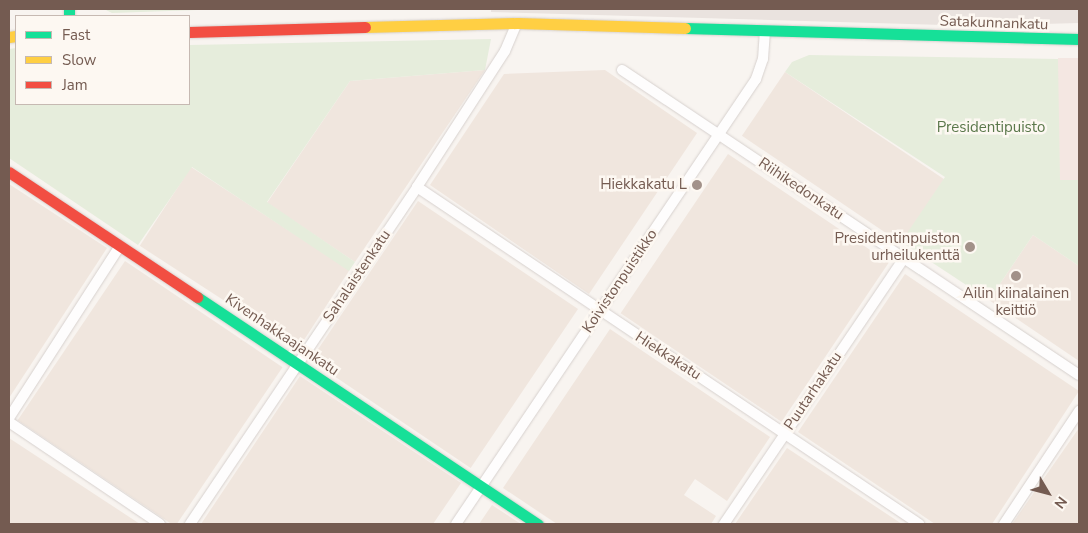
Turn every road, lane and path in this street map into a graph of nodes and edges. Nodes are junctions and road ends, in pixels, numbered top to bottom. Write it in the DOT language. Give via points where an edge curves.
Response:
graph roads {
  1 [pos="517,23"];
  2 [pos="764,31"];
  3 [pos="190,32"];
  4 [pos="1079,40"];
  5 [pos="622,70"];
  6 [pos="719,134"];
  7 [pos="9,172"];
  8 [pos="417,187"];
  9 [pos="120,246"];
  10 [pos="904,258"];
  11 [pos="599,311"];
  12 [pos="299,363"];
  13 [pos="1079,375"];
  14 [pos="1079,411"];
  15 [pos="9,420"];
  16 [pos="785,432"];
  17 [pos="482,487"];
  18 [pos="160,524"];
  19 [pos="190,524"];
  20 [pos="456,524"];
  21 [pos="538,524"];
  22 [pos="724,524"];
  23 [pos="920,524"];
  24 [pos="1004,524"];
  1 -- 2 [label="main road, Satakunnankatu"];
  1 -- 3 [label="main road, Satakunnankatu"];
  1 -- 8 [label="street, Sahalaistenkatu" via="505,51"];
  2 -- 4 [label="main road, Satakunnankatu"];
  2 -- 6 [label="street, Koivistonpuistikko" via="763,59 756,79"];
  5 -- 6 [label="street, Riihikedonkatu"];
  6 -- 10 [label="street, Riihikedonkatu"];
  6 -- 11 [label="street, Koivistonpuistikko"];
  7 -- 9 [label="main road, Kivenhakkaajankatu"];
  8 -- 11 [label="street, Hiekkakatu"];
  8 -- 12 [label="street, Sahalaistenkatu"];
  9 -- 12 [label="main road, Kivenhakkaajankatu"];
  9 -- 15 [label="street"];
  10 -- 13 [label="street, Riihikedonkatu"];
  10 -- 16 [label="street, Puutarhakatu"];
  11 -- 16 [label="street, Hiekkakatu"];
  11 -- 17 [label="street, Koivistonpuistikko"];
  12 -- 17 [label="main road, Kivenhakkaajankatu"];
  12 -- 19 [label="street, Sahalaistenkatu"];
  14 -- 24 [label="street"];
  15 -- 18 [label="street"];
  16 -- 22 [label="street, Puutarhakatu"];
  16 -- 23 [label="street, Hiekkakatu"];
  17 -- 20 [label="street, Koivistonpuistikko"];
  17 -- 21 [label="main road, Kivenhakkaajankatu"];
}
